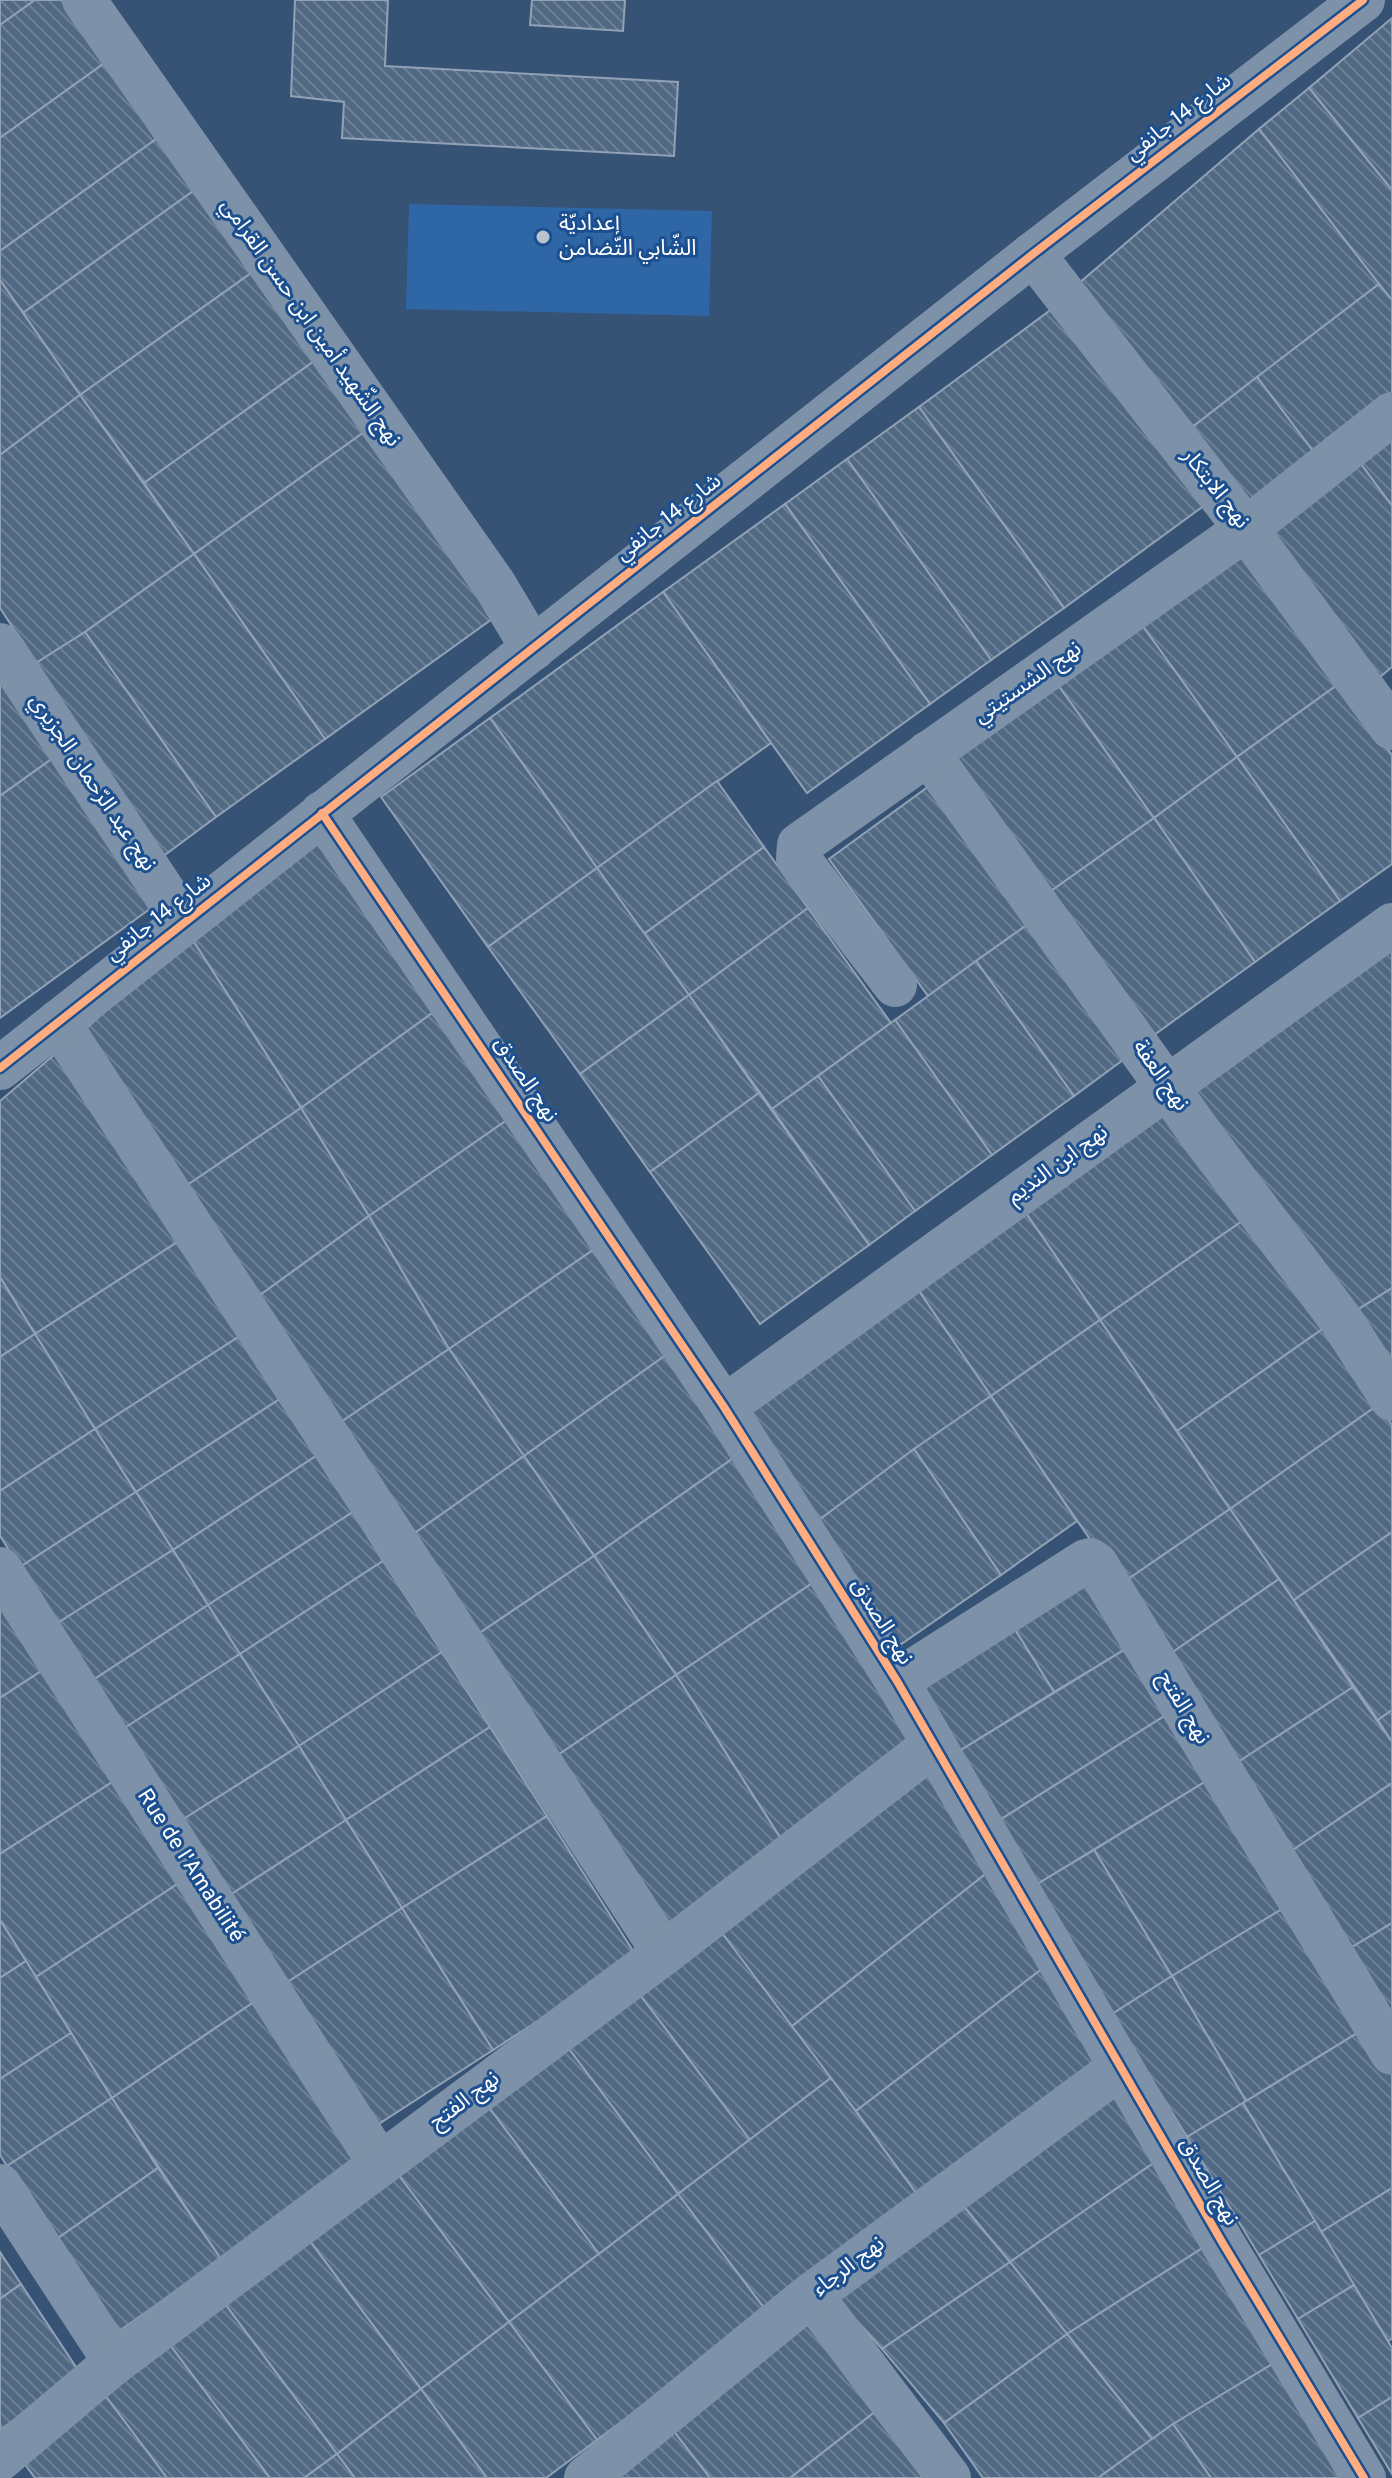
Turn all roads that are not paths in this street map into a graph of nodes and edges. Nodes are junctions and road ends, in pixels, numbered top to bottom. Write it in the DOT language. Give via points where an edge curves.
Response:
graph roads {
  1 [pos="84,0"];
  2 [pos="1363,0"];
  3 [pos="1033,254"];
  4 [pos="1392,414"];
  5 [pos="1246,529"];
  6 [pos="0,645"];
  7 [pos="533,649"];
  8 [pos="1392,728"];
  9 [pos="928,753"];
  10 [pos="322,813"];
  11 [pos="183,921"];
  12 [pos="1392,925"];
  13 [pos="895,985"];
  14 [pos="58,1022"];
  15 [pos="0,1068"];
  16 [pos="1168,1086"];
  17 [pos="1392,1399"];
  18 [pos="724,1407"];
  19 [pos="0,1569"];
  20 [pos="897,1681"];
  21 [pos="932,1746"];
  22 [pos="664,1953"];
  23 [pos="1392,2053"];
  24 [pos="1121,2067"];
  25 [pos="380,2164"];
  26 [pos="0,2186"];
  27 [pos="811,2295"];
  28 [pos="115,2362"];
  29 [pos="0,2459"];
  30 [pos="0,2469"];
  31 [pos="7,2478"];
  32 [pos="586,2478"];
  33 [pos="949,2478"];
  34 [pos="1364,2478"];
  1 -- 7 [label="street, نهج الشّهيد أمين ابن حسن القرامي" via="494,584"];
  2 -- 3 [label="street, شارع 14 جانفي"];
  3 -- 5 [label="street, نهج الابتكار"];
  3 -- 7 [label="street, شارع 14 جانفي"];
  4 -- 5 [label="street, نهج الشستيتي"];
  5 -- 8 [label="street, نهج الابتكار"];
  5 -- 9 [label="street, نهج الشستيتي"];
  6 -- 11 [label="street, نهج عبد الرّحمان الجزيري"];
  7 -- 10 [label="street, شارع 14 جانفي"];
  9 -- 13 [label="street, نهج الشستيتي" via="797,851"];
  9 -- 16 [label="street, نهج العفة"];
  10 -- 11 [label="street, شارع 14 جانفي"];
  10 -- 18 [label="street, نهج الصدق"];
  11 -- 14 [label="street, شارع 14 جانفي"];
  12 -- 16 [label="street, نهج ابن النديم"];
  14 -- 15 [label="street, شارع 14 جانفي"];
  14 -- 22 [label="street"];
  16 -- 17 [label="street, نهج العفة" via="1341,1320"];
  16 -- 18 [label="street, نهج ابن النديم"];
  18 -- 20 [label="street, نهج الصدق"];
  19 -- 25 [label="street, Rue de l'Amabilité"];
  20 -- 21 [label="street, نهج الصدق"];
  20 -- 23 [label="street, نهج الفتح" via="1086,1561 1096,1564"];
  21 -- 22 [label="street, نهج الفتح"];
  21 -- 24 [label="street, نهج الصدق"];
  22 -- 25 [label="street, نهج الفتح"];
  24 -- 27 [label="street, نهج الرجاء"];
  24 -- 34 [label="street, نهج الصدق"];
  25 -- 28 [label="street, نهج الفتح"];
  26 -- 28 [label="street"];
  27 -- 32 [label="street, نهج الرجاء"];
  27 -- 33 [label="street"];
  28 -- 29 [label="street, نهج الفتح"];
  30 -- 31 [label="street"];
}
